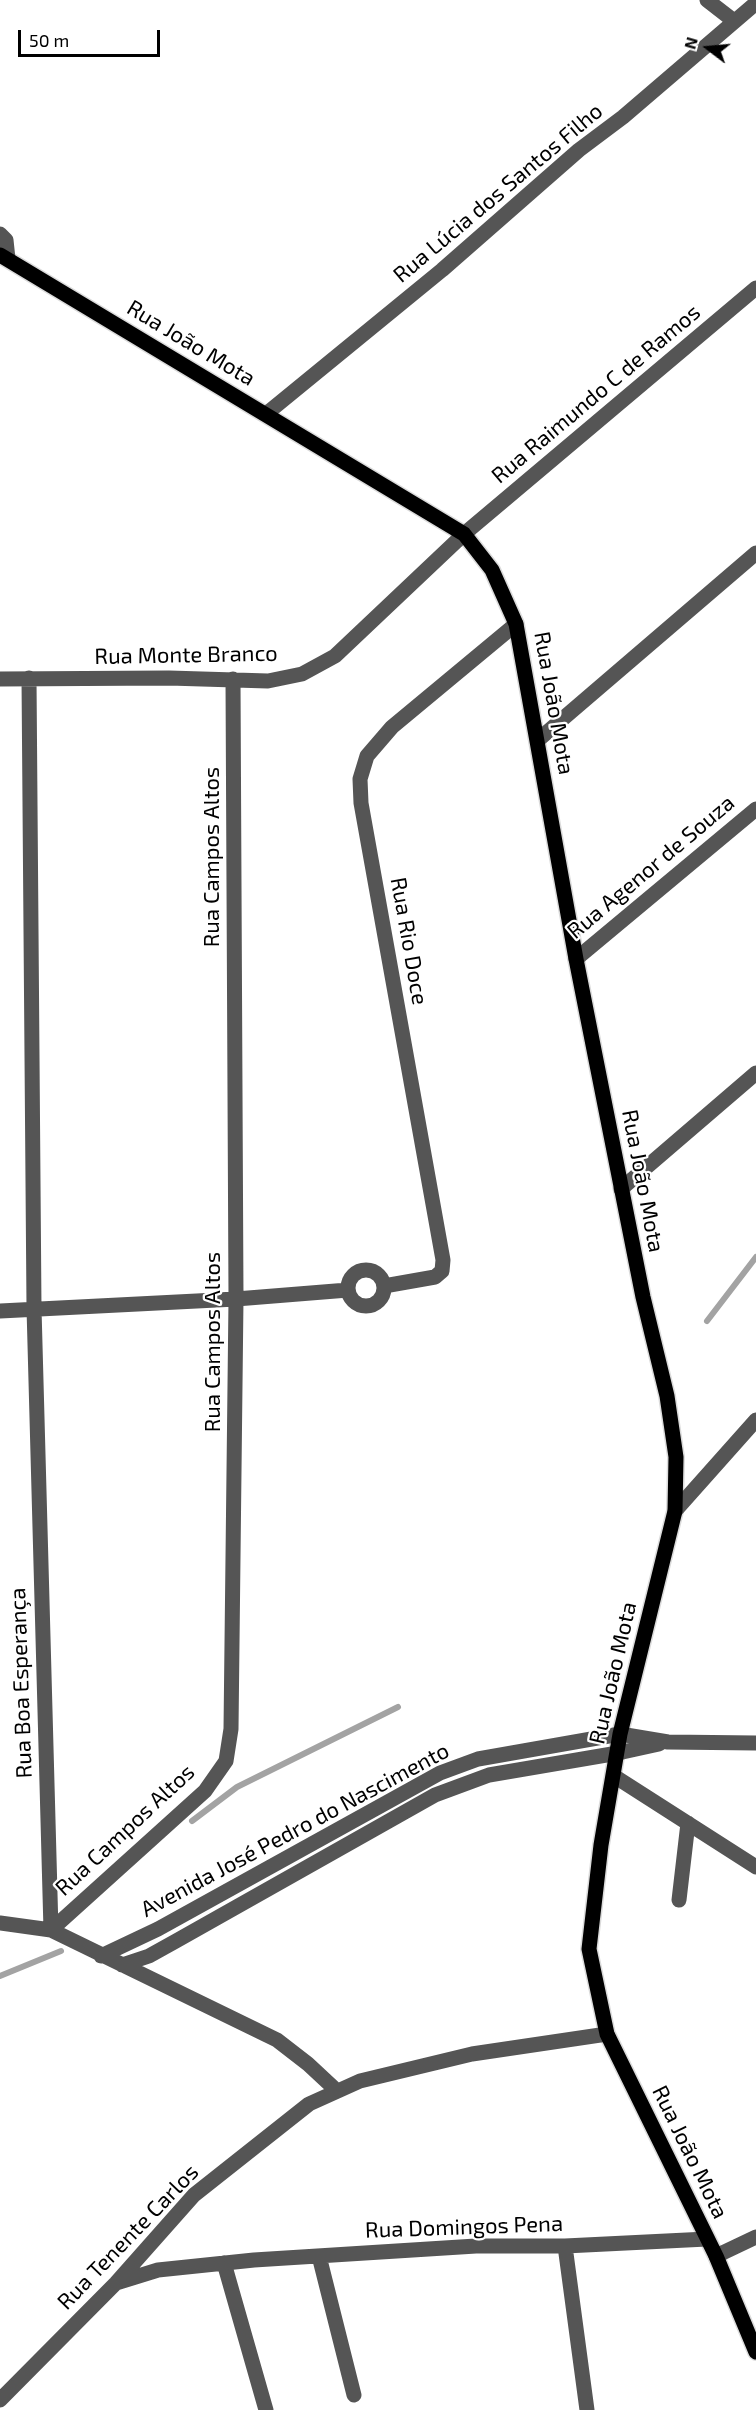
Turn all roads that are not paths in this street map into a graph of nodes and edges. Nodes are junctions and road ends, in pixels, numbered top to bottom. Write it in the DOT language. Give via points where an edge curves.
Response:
graph roads {
  1 [pos="707,0"];
  2 [pos="756,3"];
  3 [pos="734,21"];
  4 [pos="0,234"];
  5 [pos="4,257"];
  6 [pos="756,288"];
  7 [pos="266,414"];
  8 [pos="464,534"];
  9 [pos="756,553"];
  10 [pos="516,624"];
  11 [pos="29,678"];
  12 [pos="0,679"];
  13 [pos="233,679"];
  14 [pos="538,740"];
  15 [pos="756,809"];
  16 [pos="576,959"];
  17 [pos="756,1073"];
  18 [pos="621,1189"];
  19 [pos="384,1286"];
  20 [pos="348,1290"];
  21 [pos="236,1299"];
  22 [pos="34,1308"];
  23 [pos="0,1311"];
  24 [pos="756,1420"];
  25 [pos="675,1511"];
  26 [pos="620,1734"];
  27 [pos="668,1742"];
  28 [pos="756,1743"];
  29 [pos="618,1754"];
  30 [pos="614,1776"];
  31 [pos="688,1823"];
  32 [pos="756,1867"];
  33 [pos="678,1900"];
  34 [pos="0,1923"];
  35 [pos="51,1930"];
  36 [pos="101,1956"];
  37 [pos="122,1965"];
  38 [pos="607,2034"];
  39 [pos="337,2091"];
  40 [pos="756,2237"];
  41 [pos="707,2239"];
  42 [pos="565,2246"];
  43 [pos="319,2256"];
  44 [pos="716,2256"];
  45 [pos="224,2263"];
  46 [pos="116,2283"];
  47 [pos="756,2352"];
  48 [pos="354,2395"];
  49 [pos="0,2400"];
  50 [pos="267,2410"];
  51 [pos="587,2410"];
  1 -- 3 [label="street"];
  2 -- 3 [label="street, Rua Lúcia dos Santos Filho"];
  3 -- 7 [label="street, Rua Lúcia dos Santos Filho"];
  4 -- 5 [label="street" via="6,240"];
  5 -- 7 [label="main road, Rua João Mota"];
  6 -- 8 [label="street, Rua Raimundo C de Ramos"];
  7 -- 8 [label="main road, Rua João Mota"];
  8 -- 10 [label="main road, Rua João Mota" via="492,570"];
  8 -- 13 [label="street, Rua Monte Branco" via="335,656 302,674 268,681"];
  9 -- 14 [label="street"];
  10 -- 14 [label="main road, Rua João Mota"];
  10 -- 19 [label="street, Rua Rio Doce" via="392,727 367,756 360,779 361,803 443,1260 442,1270 435,1277"];
  11 -- 12 [label="street, Rua Monte Branco"];
  11 -- 13 [label="street, Rua Monte Branco"];
  11 -- 22 [label="street, Rua Boa Esperança"];
  13 -- 21 [label="street, Rua Campos Altos"];
  14 -- 16 [label="main road, Rua João Mota"];
  15 -- 16 [label="street, Rua Agenor de Souza"];
  16 -- 18 [label="main road, Rua João Mota"];
  17 -- 18 [label="street"];
  18 -- 25 [label="main road, Rua João Mota" via="673,1425"];
  19 -- 20 [label="street" via="380,1300 368,1306 355,1302"];
  19 -- 20 [label="street" via="377,1274 364,1270 352,1277"];
  20 -- 21 [label="street"];
  21 -- 22 [label="street"];
  21 -- 35 [label="street, Rua Campos Altos" via="231,1729 226,1761 205,1791"];
  22 -- 23 [label="street"];
  22 -- 35 [label="street, Rua Boa Esperança"];
  24 -- 25 [label="street"];
  25 -- 26 [label="main road, Rua João Mota"];
  26 -- 27 [label="street, Avenida José Pedro do Nascimento"];
  26 -- 29 [label="main road, Rua João Mota"];
  26 -- 36 [label="street, Avenida José Pedro do Nascimento" via="478,1759 440,1773 158,1929"];
  27 -- 28 [label="street"];
  27 -- 29 [label="street, Avenida José Pedro do Nascimento"];
  29 -- 30 [label="main road, Rua João Mota"];
  29 -- 37 [label="street, Avenida José Pedro do Nascimento" via="489,1775 435,1795 149,1956"];
  30 -- 31 [label="street"];
  30 -- 38 [label="main road, Rua João Mota" via="589,1949"];
  31 -- 32 [label="street"];
  31 -- 33 [label="street"];
  34 -- 35 [label="street"];
  35 -- 36 [label="street"];
  36 -- 37 [label="street"];
  37 -- 39 [label="street" via="277,2040"];
  38 -- 39 [label="street, Rua Tenente Carlos" via="472,2054 360,2081"];
  38 -- 41 [label="main road, Rua João Mota"];
  39 -- 46 [label="street, Rua Tenente Carlos" via="309,2104 194,2195"];
  40 -- 44 [label="street"];
  41 -- 42 [label="street, Rua Domingos Pena"];
  41 -- 44 [label="main road, Rua João Mota"];
  42 -- 43 [label="street, Rua Domingos Pena" via="476,2246"];
  42 -- 51 [label="street"];
  43 -- 45 [label="street, Rua Domingos Pena"];
  43 -- 48 [label="street"];
  44 -- 47 [label="main road, Rua João Mota"];
  45 -- 46 [label="street, Rua Domingos Pena" via="158,2270"];
  45 -- 50 [label="street"];
  46 -- 49 [label="street, Rua Tenente Carlos"];
}
